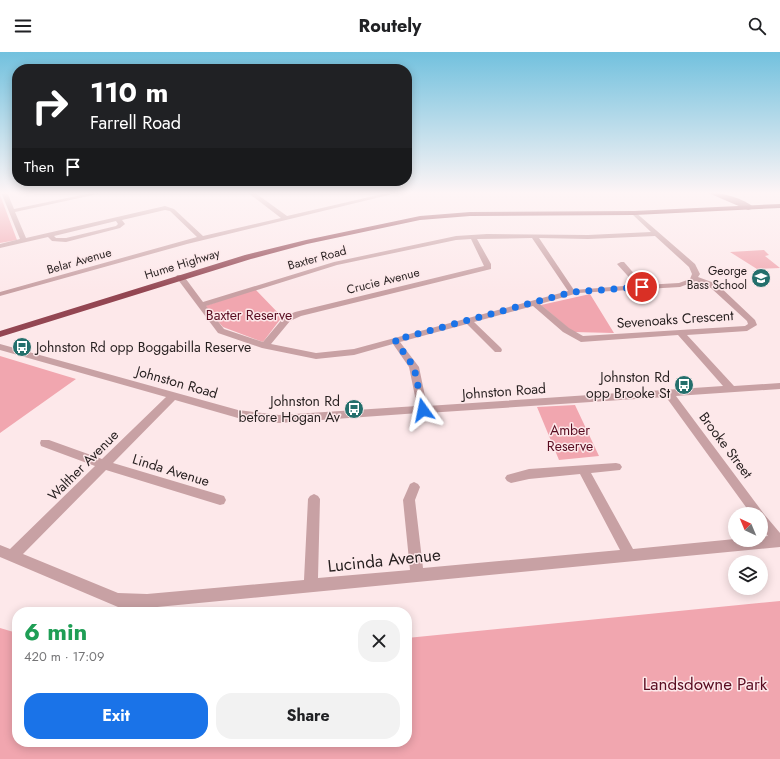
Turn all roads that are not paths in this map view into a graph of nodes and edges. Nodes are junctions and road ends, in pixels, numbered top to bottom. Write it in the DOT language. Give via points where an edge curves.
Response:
graph roads {
  1 [pos="18,225"];
  2 [pos="121,225"];
  3 [pos="187,225"];
  4 [pos="256,225"];
  5 [pos="374,225"];
  6 [pos="390,225"];
  7 [pos="647,225"];
  8 [pos="657,234"];
  9 [pos="534,236"];
  10 [pos="473,237"];
  11 [pos="201,238"];
  12 [pos="24,241"];
  13 [pos="0,246"];
  14 [pos="621,264"];
  15 [pos="180,277"];
  16 [pos="694,278"];
  17 [pos="642,287"];
  18 [pos="572,292"];
  19 [pos="0,294"];
  20 [pos="534,303"];
  21 [pos="200,305"];
  22 [pos="469,321"];
  23 [pos="0,329"];
  24 [pos="680,332"];
  25 [pos="0,334"];
  26 [pos="395,340"];
  27 [pos="264,346"];
  28 [pos="0,347"];
  29 [pos="498,350"];
  30 [pos="780,386"];
  31 [pos="731,389"];
  32 [pos="669,394"];
  33 [pos="174,395"];
  34 [pos="423,410"];
  35 [pos="44,443"];
  36 [pos="105,465"];
  37 [pos="616,467"];
  38 [pos="583,470"];
  39 [pos="511,478"];
  40 [pos="414,487"];
  41 [pos="314,499"];
  42 [pos="220,500"];
  43 [pos="753,507"];
  44 [pos="768,527"];
  45 [pos="779,541"];
  46 [pos="6,553"];
  47 [pos="629,555"];
  48 [pos="417,575"];
  49 [pos="311,585"];
  1 -- 12 [label="street"];
  2 -- 12 [label="street" via="66,240 54,240 50,235"];
  3 -- 11 [label="street"];
  4 -- 11 [label="street, Belar Avenue"];
  5 -- 23 [label="highway, Hume Highway" via="249,253"];
  6 -- 15 [label="highway, Hume Highway" via="280,248"];
  7 -- 8 [label="street"];
  8 -- 9 [label="street, Baxter Road"];
  8 -- 16 [label="street" via="692,266"];
  9 -- 10 [label="street, Baxter Road"];
  9 -- 18 [label="street"];
  10 -- 21 [label="street, Baxter Road" via="438,241 336,263"];
  10 -- 27 [label="street, Crucie Avenue" via="488,267 298,314 287,319"];
  11 -- 19 [label="street, Belar Avenue"];
  12 -- 13 [label="street"];
  14 -- 17 [label="street"];
  15 -- 21 [label="street"];
  15 -- 25 [label="highway, Hume Highway"];
  16 -- 17 [label="street" via="680,285"];
  16 -- 24 [label="street, Sevenoaks Crescent" via="716,288 751,320 752,325 747,328"];
  17 -- 18 [label="street"];
  18 -- 20 [label="street"];
  20 -- 22 [label="street"];
  20 -- 24 [label="street, Sevenoaks Crescent" via="581,339"];
  21 -- 27 [label="street" via="221,331"];
  22 -- 26 [label="street"];
  22 -- 29 [label="street"];
  24 -- 31 [label="street"];
  26 -- 27 [label="street" via="354,352 316,356"];
  26 -- 34 [label="street" via="414,367"];
  28 -- 33 [label="street, Johnston Road"];
  30 -- 31 [label="street, Johnston Road"];
  31 -- 32 [label="street, Johnston Road"];
  32 -- 34 [label="street, Johnston Road"];
  32 -- 43 [label="street, Brooke Street"];
  33 -- 34 [label="street, Johnston Road" via="238,414 279,419"];
  33 -- 36 [label="street, Walther Avenue"];
  35 -- 36 [label="street, Linda Avenue"];
  36 -- 42 [label="street, Linda Avenue"];
  36 -- 46 [label="street, Walther Avenue"];
  37 -- 38 [label="street"];
  38 -- 39 [label="street"];
  38 -- 47 [label="street"];
  40 -- 48 [label="street" via="409,500"];
  41 -- 49 [label="street"];
  44 -- 45 [label="street"];
  45 -- 47 [label="street, Lucinda Avenue"];
  46 -- 49 [label="street, Lucinda Avenue" via="118,600 147,601"];
  47 -- 48 [label="street, Lucinda Avenue"];
  48 -- 49 [label="street, Lucinda Avenue"];
}
